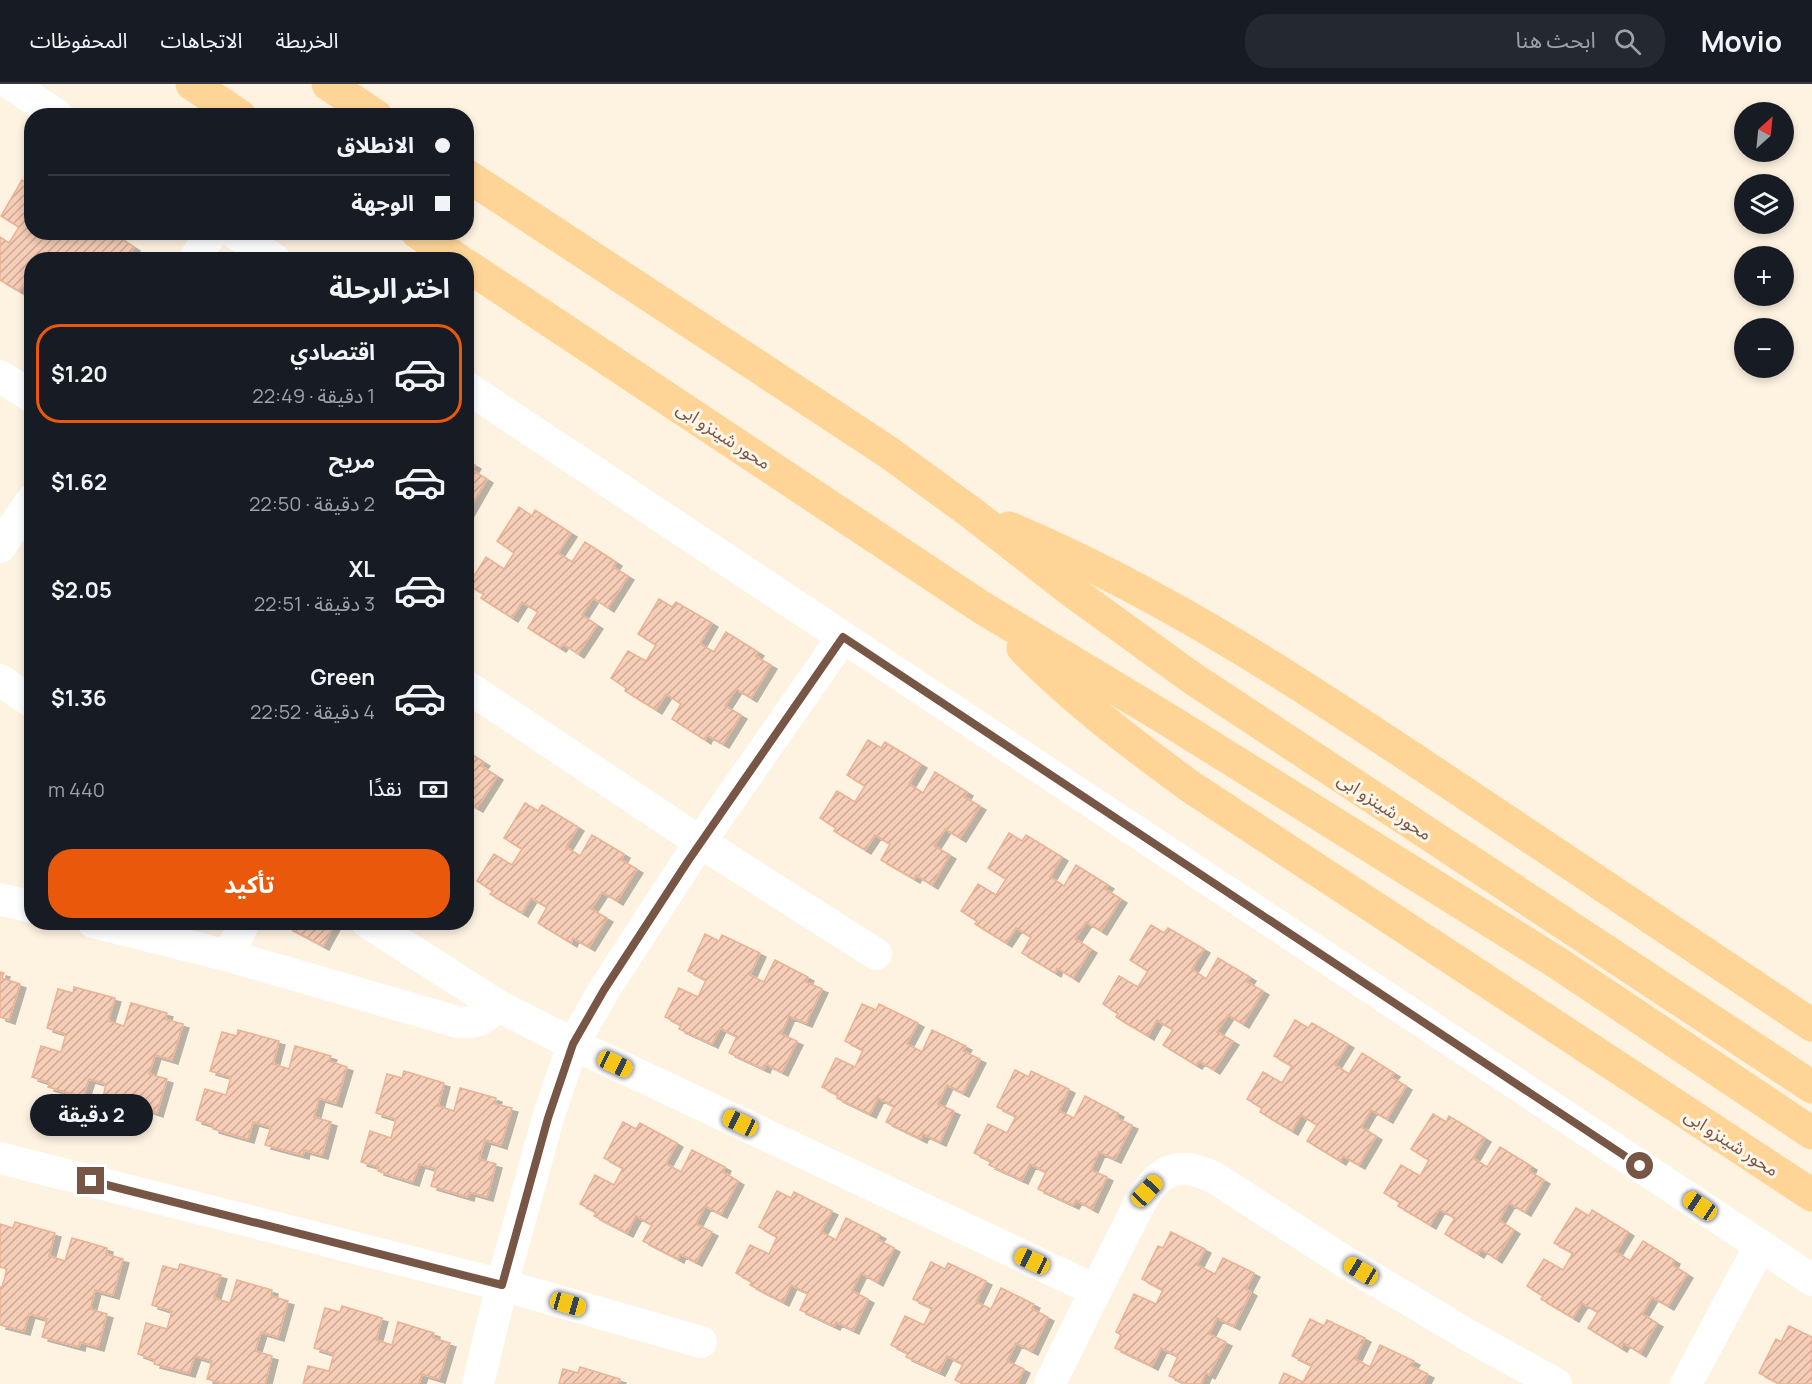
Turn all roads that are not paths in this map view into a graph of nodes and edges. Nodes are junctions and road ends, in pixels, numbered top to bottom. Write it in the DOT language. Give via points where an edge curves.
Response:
graph roads {
  1 [pos="11,84"];
  2 [pos="192,84"];
  3 [pos="328,84"];
  4 [pos="46,108"];
  5 [pos="228,108"];
  6 [pos="364,108"];
  7 [pos="474,180"];
  8 [pos="246,240"];
  9 [pos="429,240"];
  10 [pos="263,252"];
  11 [pos="446,252"];
  12 [pos="474,270"];
  13 [pos="0,376"];
  14 [pos="24,392"];
  15 [pos="474,392"];
  16 [pos="969,511"];
  17 [pos="24,512"];
  18 [pos="0,547"];
  19 [pos="981,607"];
  20 [pos="843,637"];
  21 [pos="0,680"];
  22 [pos="474,691"];
  23 [pos="24,696"];
  24 [pos="700,842"];
  25 [pos="0,899"];
  26 [pos="24,905"];
  27 [pos="125,930"];
  28 [pos="240,930"];
  29 [pos="380,930"];
  30 [pos="876,954"];
  31 [pos="229,956"];
  32 [pos="497,1005"];
  33 [pos="1812,1025"];
  34 [pos="573,1044"];
  35 [pos="1812,1087"];
  36 [pos="1812,1132"];
  37 [pos="0,1158"];
  38 [pos="1812,1195"];
  39 [pos="1760,1246"];
  40 [pos="1812,1280"];
  41 [pos="502,1285"];
  42 [pos="1095,1290"];
  43 [pos="701,1342"];
  44 [pos="478,1384"];
  45 [pos="1050,1384"];
  46 [pos="1556,1384"];
  47 [pos="1686,1384"];
  1 -- 4 [label="street"];
  2 -- 5 [label="main road"];
  3 -- 6 [label="main road"];
  7 -- 16 [label="main road, محور شينزو ابى" via="829,412"];
  8 -- 10 [label="street"];
  9 -- 11 [label="main road"];
  12 -- 19 [label="main road, محور شينزو ابى"];
  13 -- 14 [label="street"];
  15 -- 20 [label="street"];
  16 -- 33 [label="main road, محور شينزو ابى" via="1063,550 1241,647"];
  16 -- 35 [label="main road, محور شينزو ابى" via="1192,678"];
  17 -- 18 [label="street"];
  19 -- 36 [label="main road, محور شينزو ابى" via="1556,962"];
  19 -- 38 [label="main road, محور شينزو ابى" via="1084,705 1191,787"];
  20 -- 24 [label="street"];
  20 -- 39 [label="street"];
  21 -- 23 [label="street"];
  22 -- 24 [label="street"];
  24 -- 30 [label="street"];
  24 -- 34 [label="street"];
  25 -- 26 [label="street"];
  27 -- 31 [label="street"];
  28 -- 31 [label="street"];
  29 -- 32 [label="street"];
  31 -- 32 [label="street" via="458,1022 479,1021"];
  32 -- 34 [label="street"];
  34 -- 41 [label="street" via="548,1118"];
  34 -- 42 [label="street"];
  37 -- 41 [label="street"];
  39 -- 40 [label="street"];
  39 -- 47 [label="street"];
  41 -- 43 [label="street"];
  41 -- 44 [label="street"];
  42 -- 45 [label="street"];
  42 -- 46 [label="street" via="1147,1191 1160,1177 1178,1169 1197,1169 1342,1260"];
}
